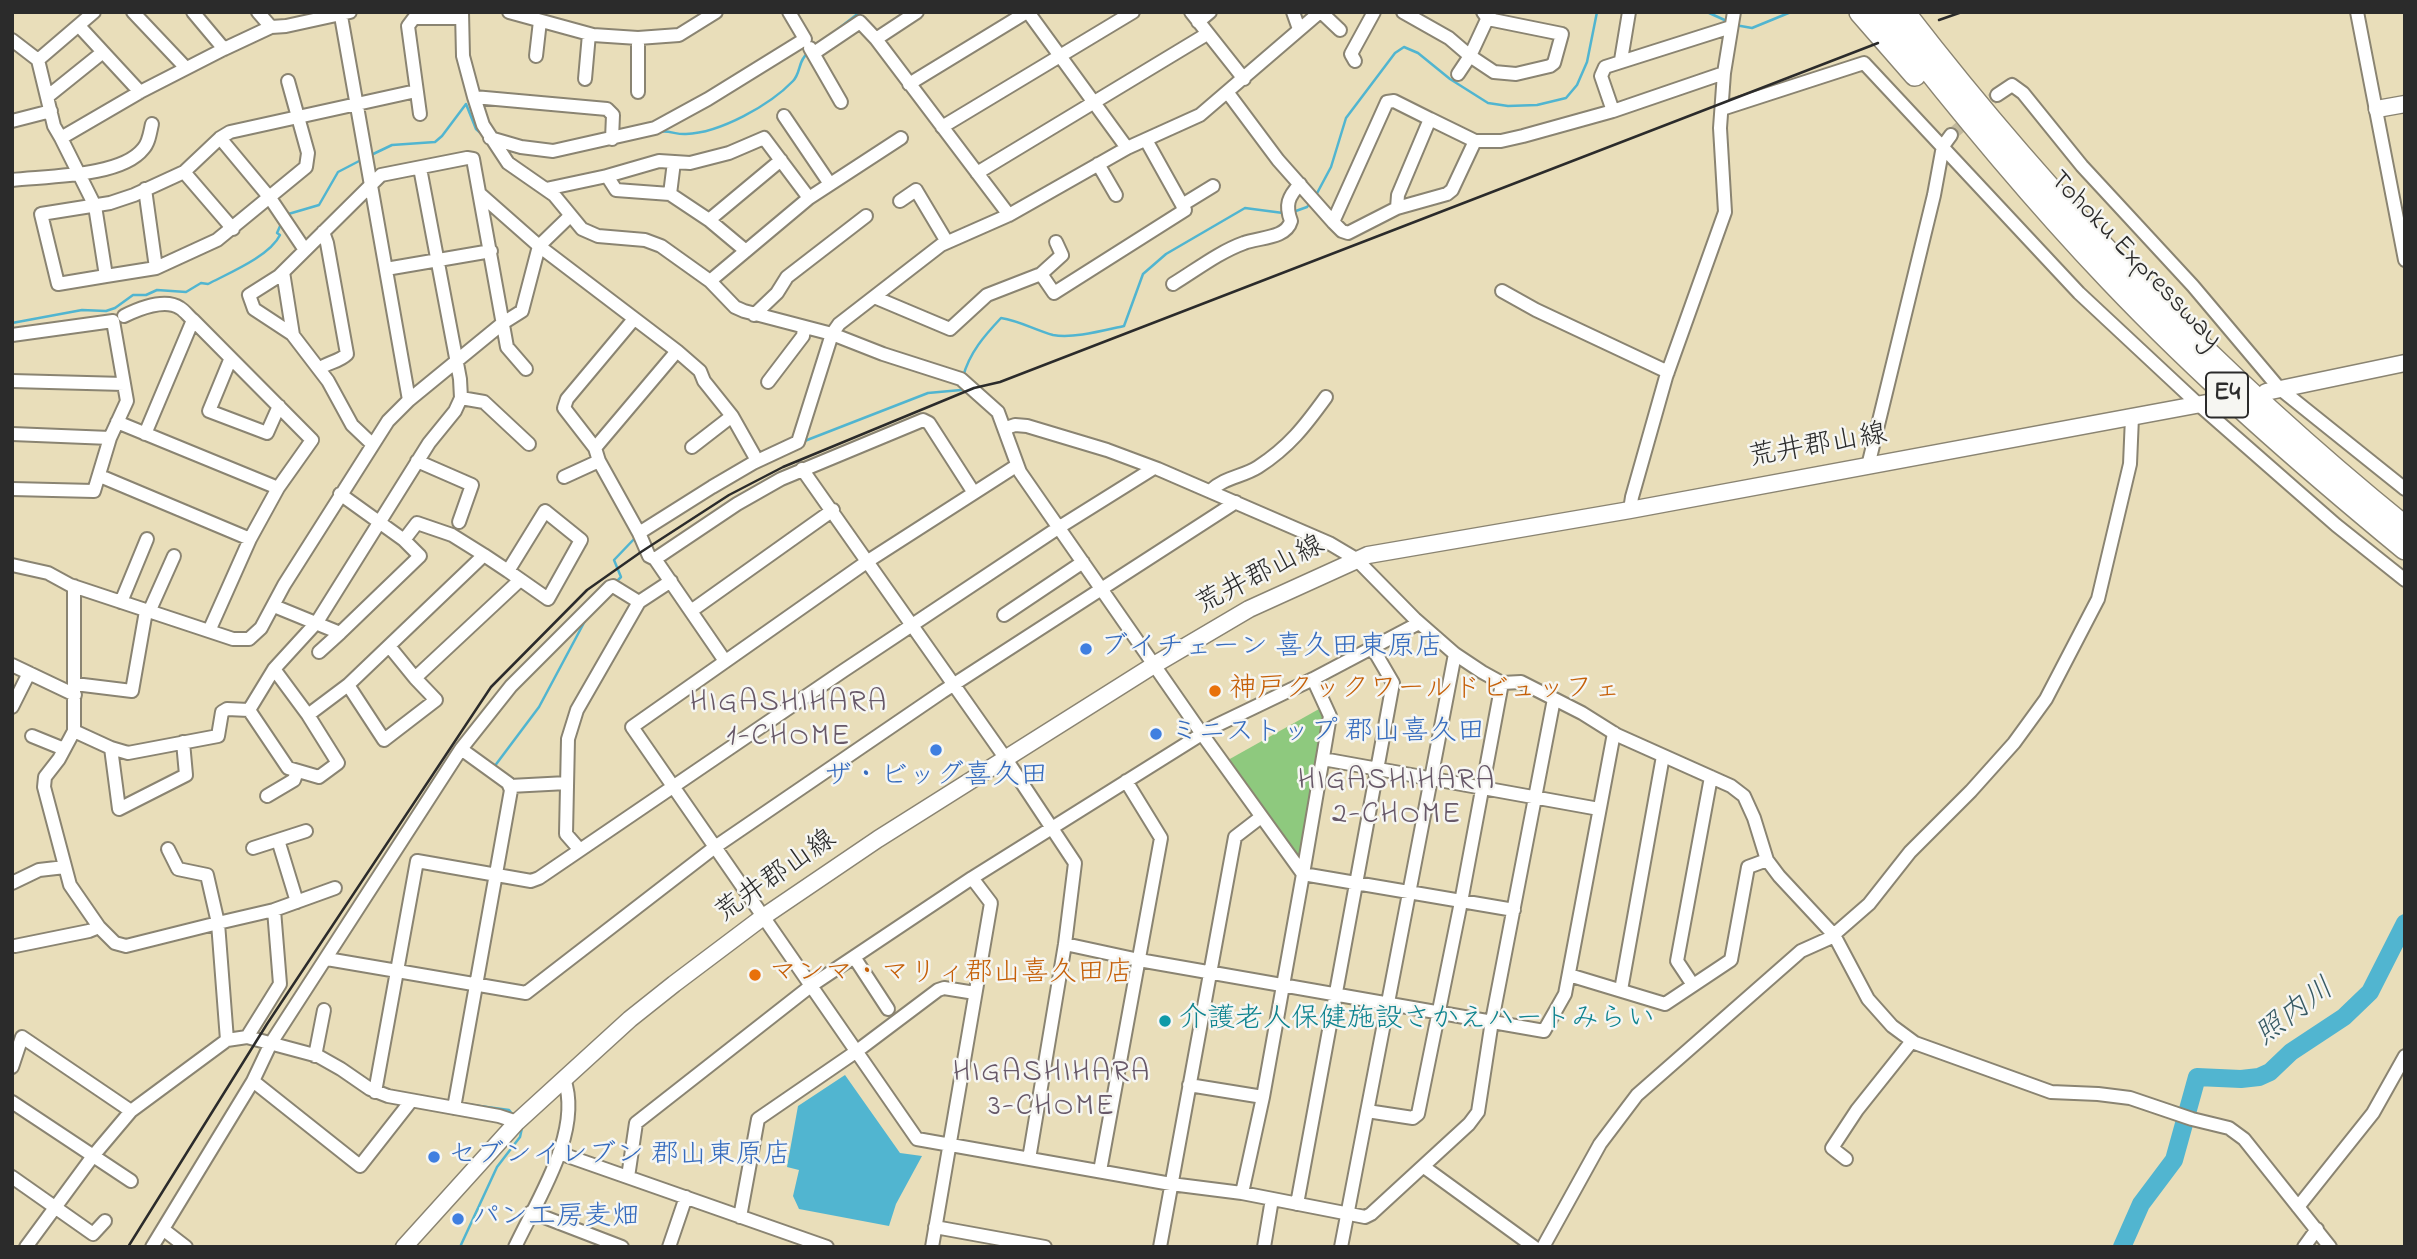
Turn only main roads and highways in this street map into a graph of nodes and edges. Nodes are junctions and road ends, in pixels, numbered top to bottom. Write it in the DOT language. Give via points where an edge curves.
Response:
graph roads {
  1 [pos="1860,12"];
  2 [pos="1883,12"];
  3 [pos="1904,12"];
  4 [pos="1922,12"];
  5 [pos="2405,104"];
  6 [pos="2377,109"];
  7 [pos="2067,221"];
  8 [pos="2405,363"];
  9 [pos="2272,390"];
  10 [pos="2205,403"];
  11 [pos="2405,527"];
  12 [pos="2405,549"];
  13 [pos="404,1247"];
  1 -- 7 [label="highway" via="2013,183"];
  2 -- 7 [label="highway, Tohoku Expressway / E4" via="1974,128"];
  3 -- 7 [label="highway, Tohoku Expressway / E4"];
  4 -- 7 [label="highway" via="2037,160"];
  5 -- 6 [label="main road"];
  7 -- 11 [label="highway, Tohoku Expressway / E4" via="2246,391"];
  7 -- 12 [label="highway, Tohoku Expressway / E4" via="2110,280 2217,386"];
  8 -- 9 [label="main road"];
  10 -- 13 [label="main road, 荒井郡山線" via="1368,555 1249,609 878,839 663,992 517,1122"];
}
